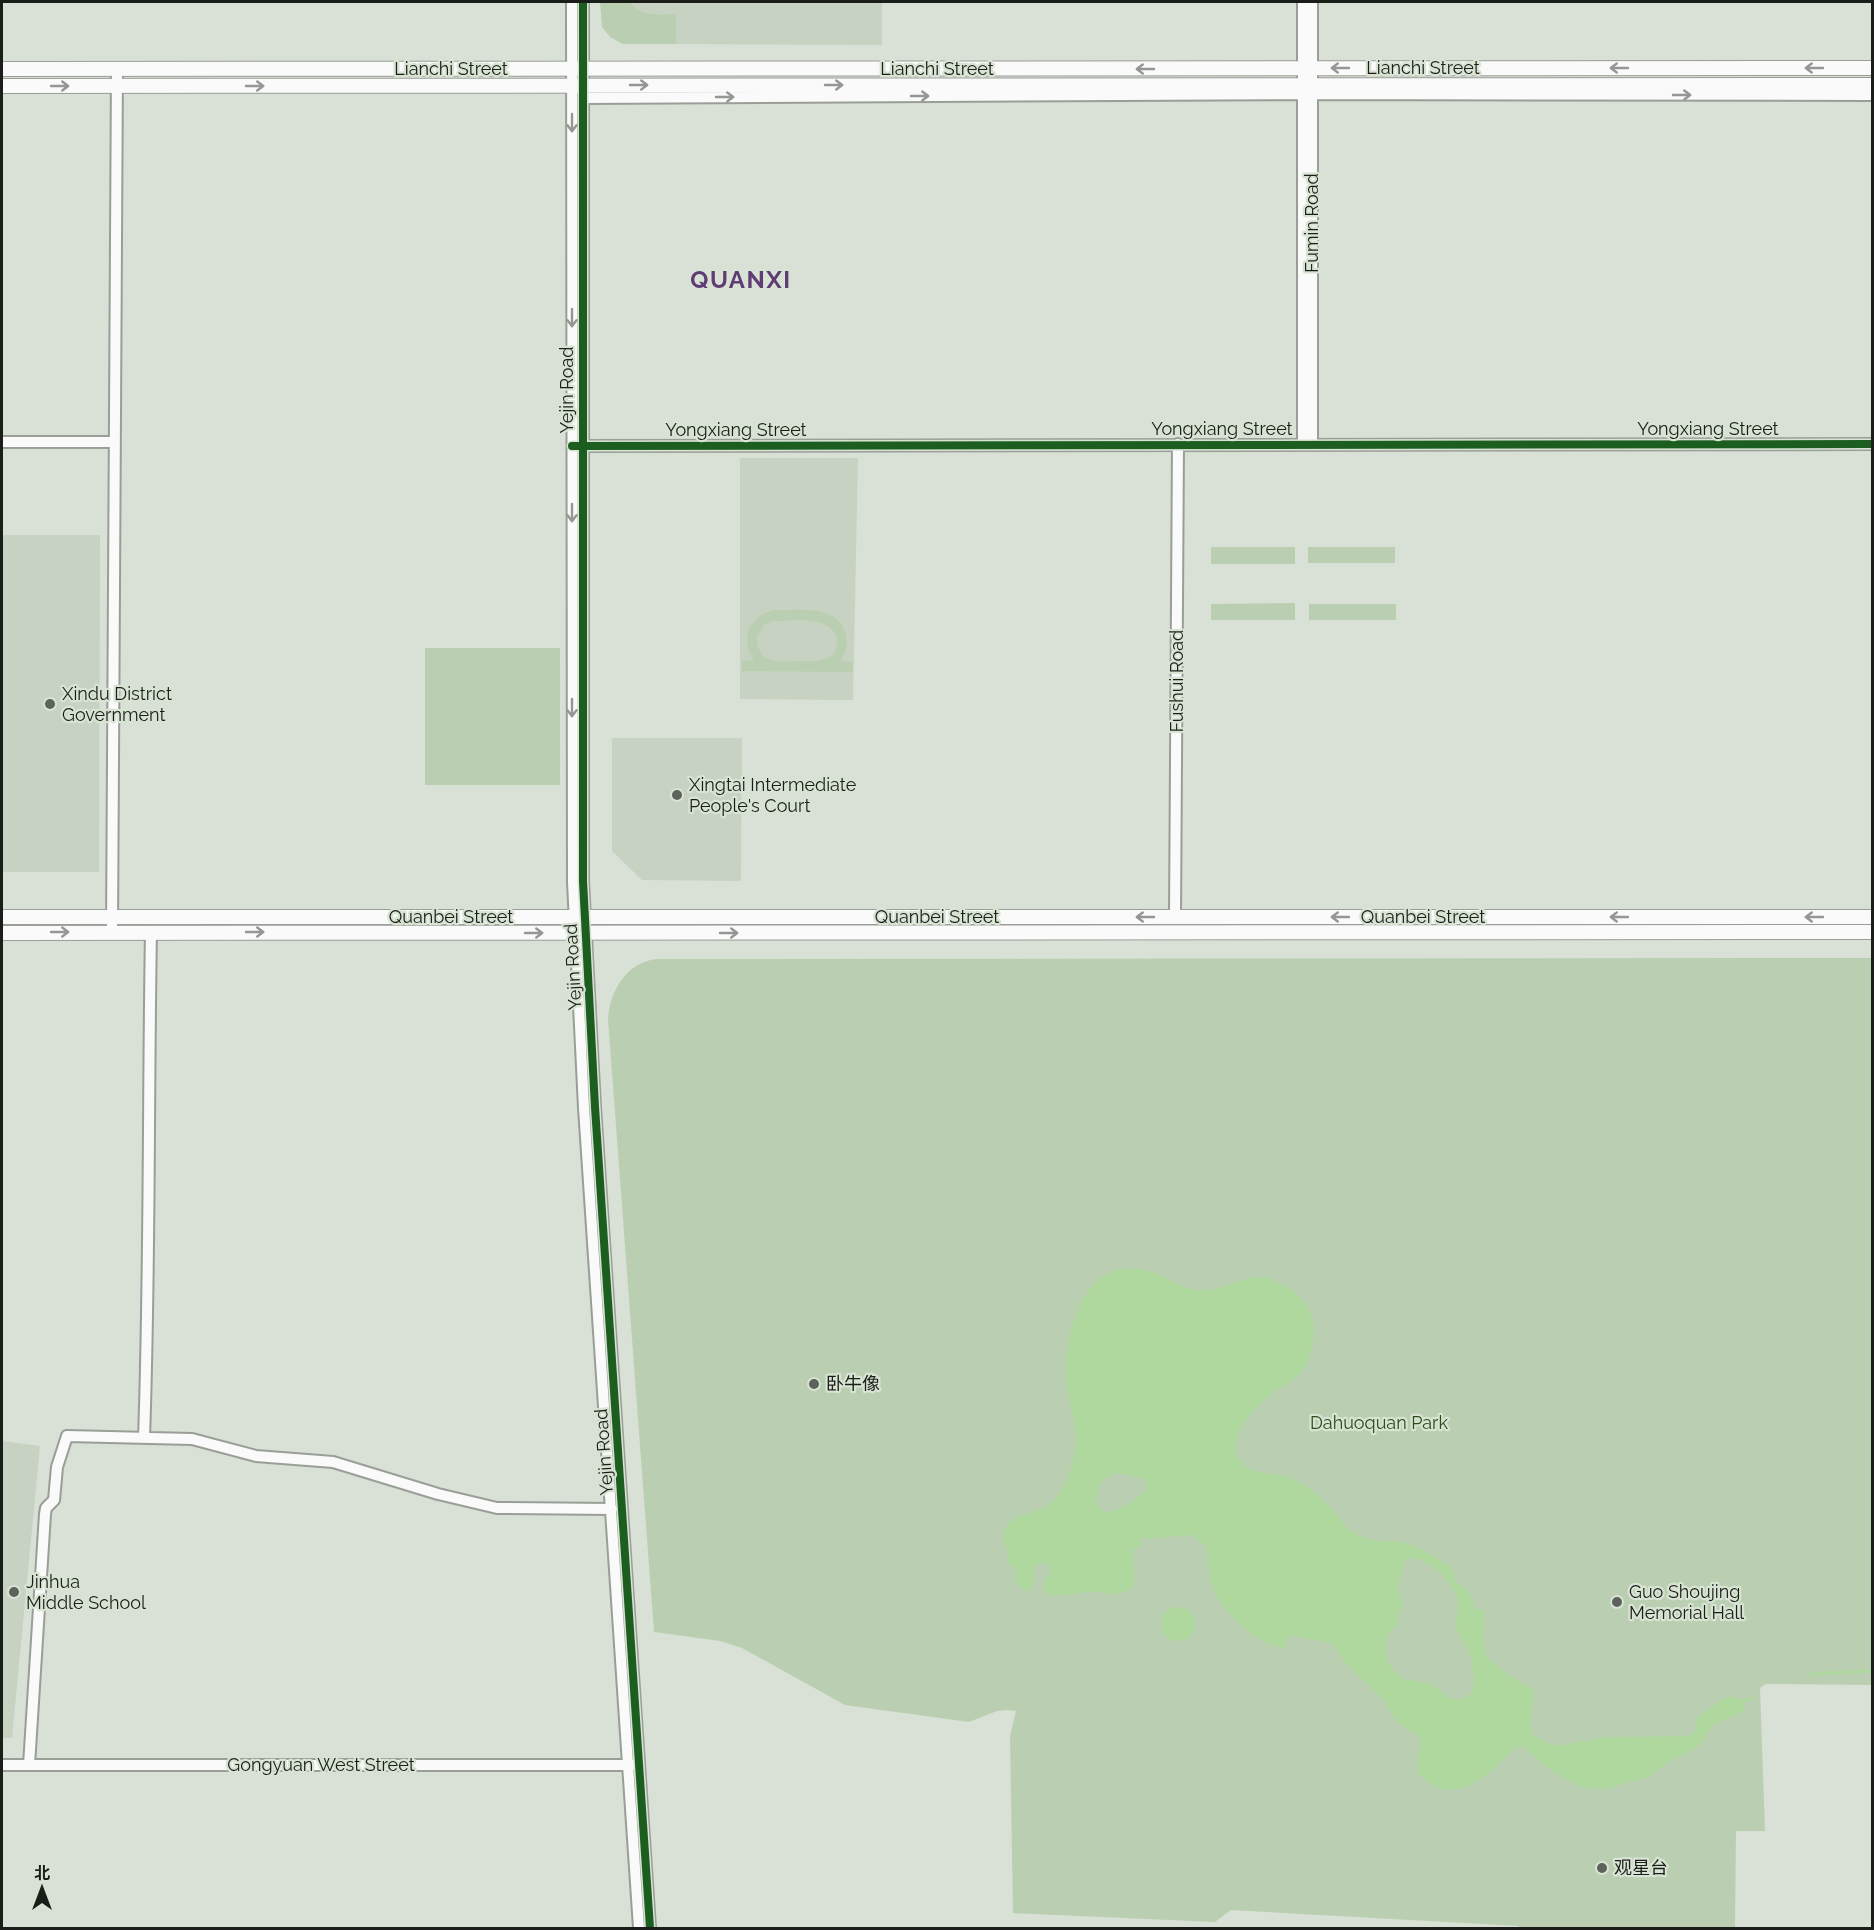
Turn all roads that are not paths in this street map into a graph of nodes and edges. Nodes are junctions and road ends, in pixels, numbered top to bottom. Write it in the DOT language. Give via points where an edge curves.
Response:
graph roads {
  1 [pos="572,2"];
  2 [pos="583,2"];
  3 [pos="1303,2"];
  4 [pos="1312,2"];
  5 [pos="1308,68"];
  6 [pos="1872,68"];
  7 [pos="2,69"];
  8 [pos="117,69"];
  9 [pos="577,69"];
  10 [pos="1872,85"];
  11 [pos="2,86"];
  12 [pos="117,86"];
  13 [pos="579,90"];
  14 [pos="1308,90"];
  15 [pos="1872,95"];
  16 [pos="2,442"];
  17 [pos="115,442"];
  18 [pos="1178,444"];
  19 [pos="1307,444"];
  20 [pos="1872,444"];
  21 [pos="577,446"];
  22 [pos="1872,916"];
  23 [pos="2,917"];
  24 [pos="112,917"];
  25 [pos="580,917"];
  26 [pos="1175,917"];
  27 [pos="112,932"];
  28 [pos="150,932"];
  29 [pos="1872,932"];
  30 [pos="2,933"];
  31 [pos="581,933"];
  32 [pos="144,1437"];
  33 [pos="612,1509"];
  34 [pos="2,1765"];
  35 [pos="29,1765"];
  36 [pos="634,1765"];
  37 [pos="639,1929"];
  38 [pos="650,1929"];
  1 -- 9 [label="street, Yejin Road"];
  2 -- 9 [label="street, Yejin Road"];
  3 -- 5 [label="street, Fumin Road"];
  4 -- 5 [label="street, Fumin Road"];
  6 -- 5 [label="main road, Lianchi Street, one-way"];
  5 -- 9 [label="main road, Lianchi Street, one-way"];
  5 -- 14 [label="street, Fumin Road"];
  7 -- 8 [label="main road, Lianchi Street"];
  8 -- 9 [label="main road, Lianchi Street"];
  8 -- 12 [label="street"];
  9 -- 13 [label="street, Yejin Road"];
  10 -- 14 [label="main road, Lianchi Street"];
  11 -- 12 [label="main road, Lianchi Street, one-way"];
  12 -- 13 [label="main road, Lianchi Street, one-way"];
  12 -- 17 [label="street"];
  13 -- 14 [label="main road, Lianchi Street, one-way"];
  13 -- 21 [label="street, Yejin Road, one-way"];
  13 -- 21 [label="street, Yejin Road"];
  14 -- 15 [label="street, one-way"];
  14 -- 19 [label="street, Fumin Road"];
  16 -- 17 [label="street"];
  17 -- 24 [label="street"];
  18 -- 19 [label="street, Yongxiang Street"];
  18 -- 21 [label="street, Yongxiang Street"];
  18 -- 26 [label="street, Fushui Road"];
  19 -- 20 [label="street, Yongxiang Street"];
  21 -- 25 [label="street, Yejin Road" via="583,881"];
  22 -- 26 [label="main road, Quanbei Street, one-way"];
  23 -- 24 [label="main road, Quanbei Street"];
  24 -- 25 [label="main road, Quanbei Street"];
  24 -- 27 [label="street"];
  26 -- 25 [label="main road, Quanbei Street, one-way"];
  25 -- 31 [label="street, Yejin Road"];
  27 -- 28 [label="main road, Quanbei Street"];
  30 -- 27 [label="main road, Quanbei Street, one-way"];
  28 -- 31 [label="main road, Quanbei Street, one-way"];
  28 -- 32 [label="street"];
  31 -- 29 [label="main road, Quanbei Street, one-way"];
  31 -- 33 [label="street, Yejin Road" via="584,1108"];
  31 -- 36 [label="street, Yejin Road"];
  32 -- 33 [label="street" via="192,1439 256,1456 333,1462 497,1508"];
  32 -- 35 [label="street" via="67,1436 57,1467 54,1500 45,1514"];
  33 -- 36 [label="street, Yejin Road"];
  34 -- 35 [label="street, Gongyuan West Street"];
  35 -- 36 [label="street, Gongyuan West Street"];
  36 -- 37 [label="street, Yejin Road"];
  36 -- 38 [label="street, Yejin Road"];
}
